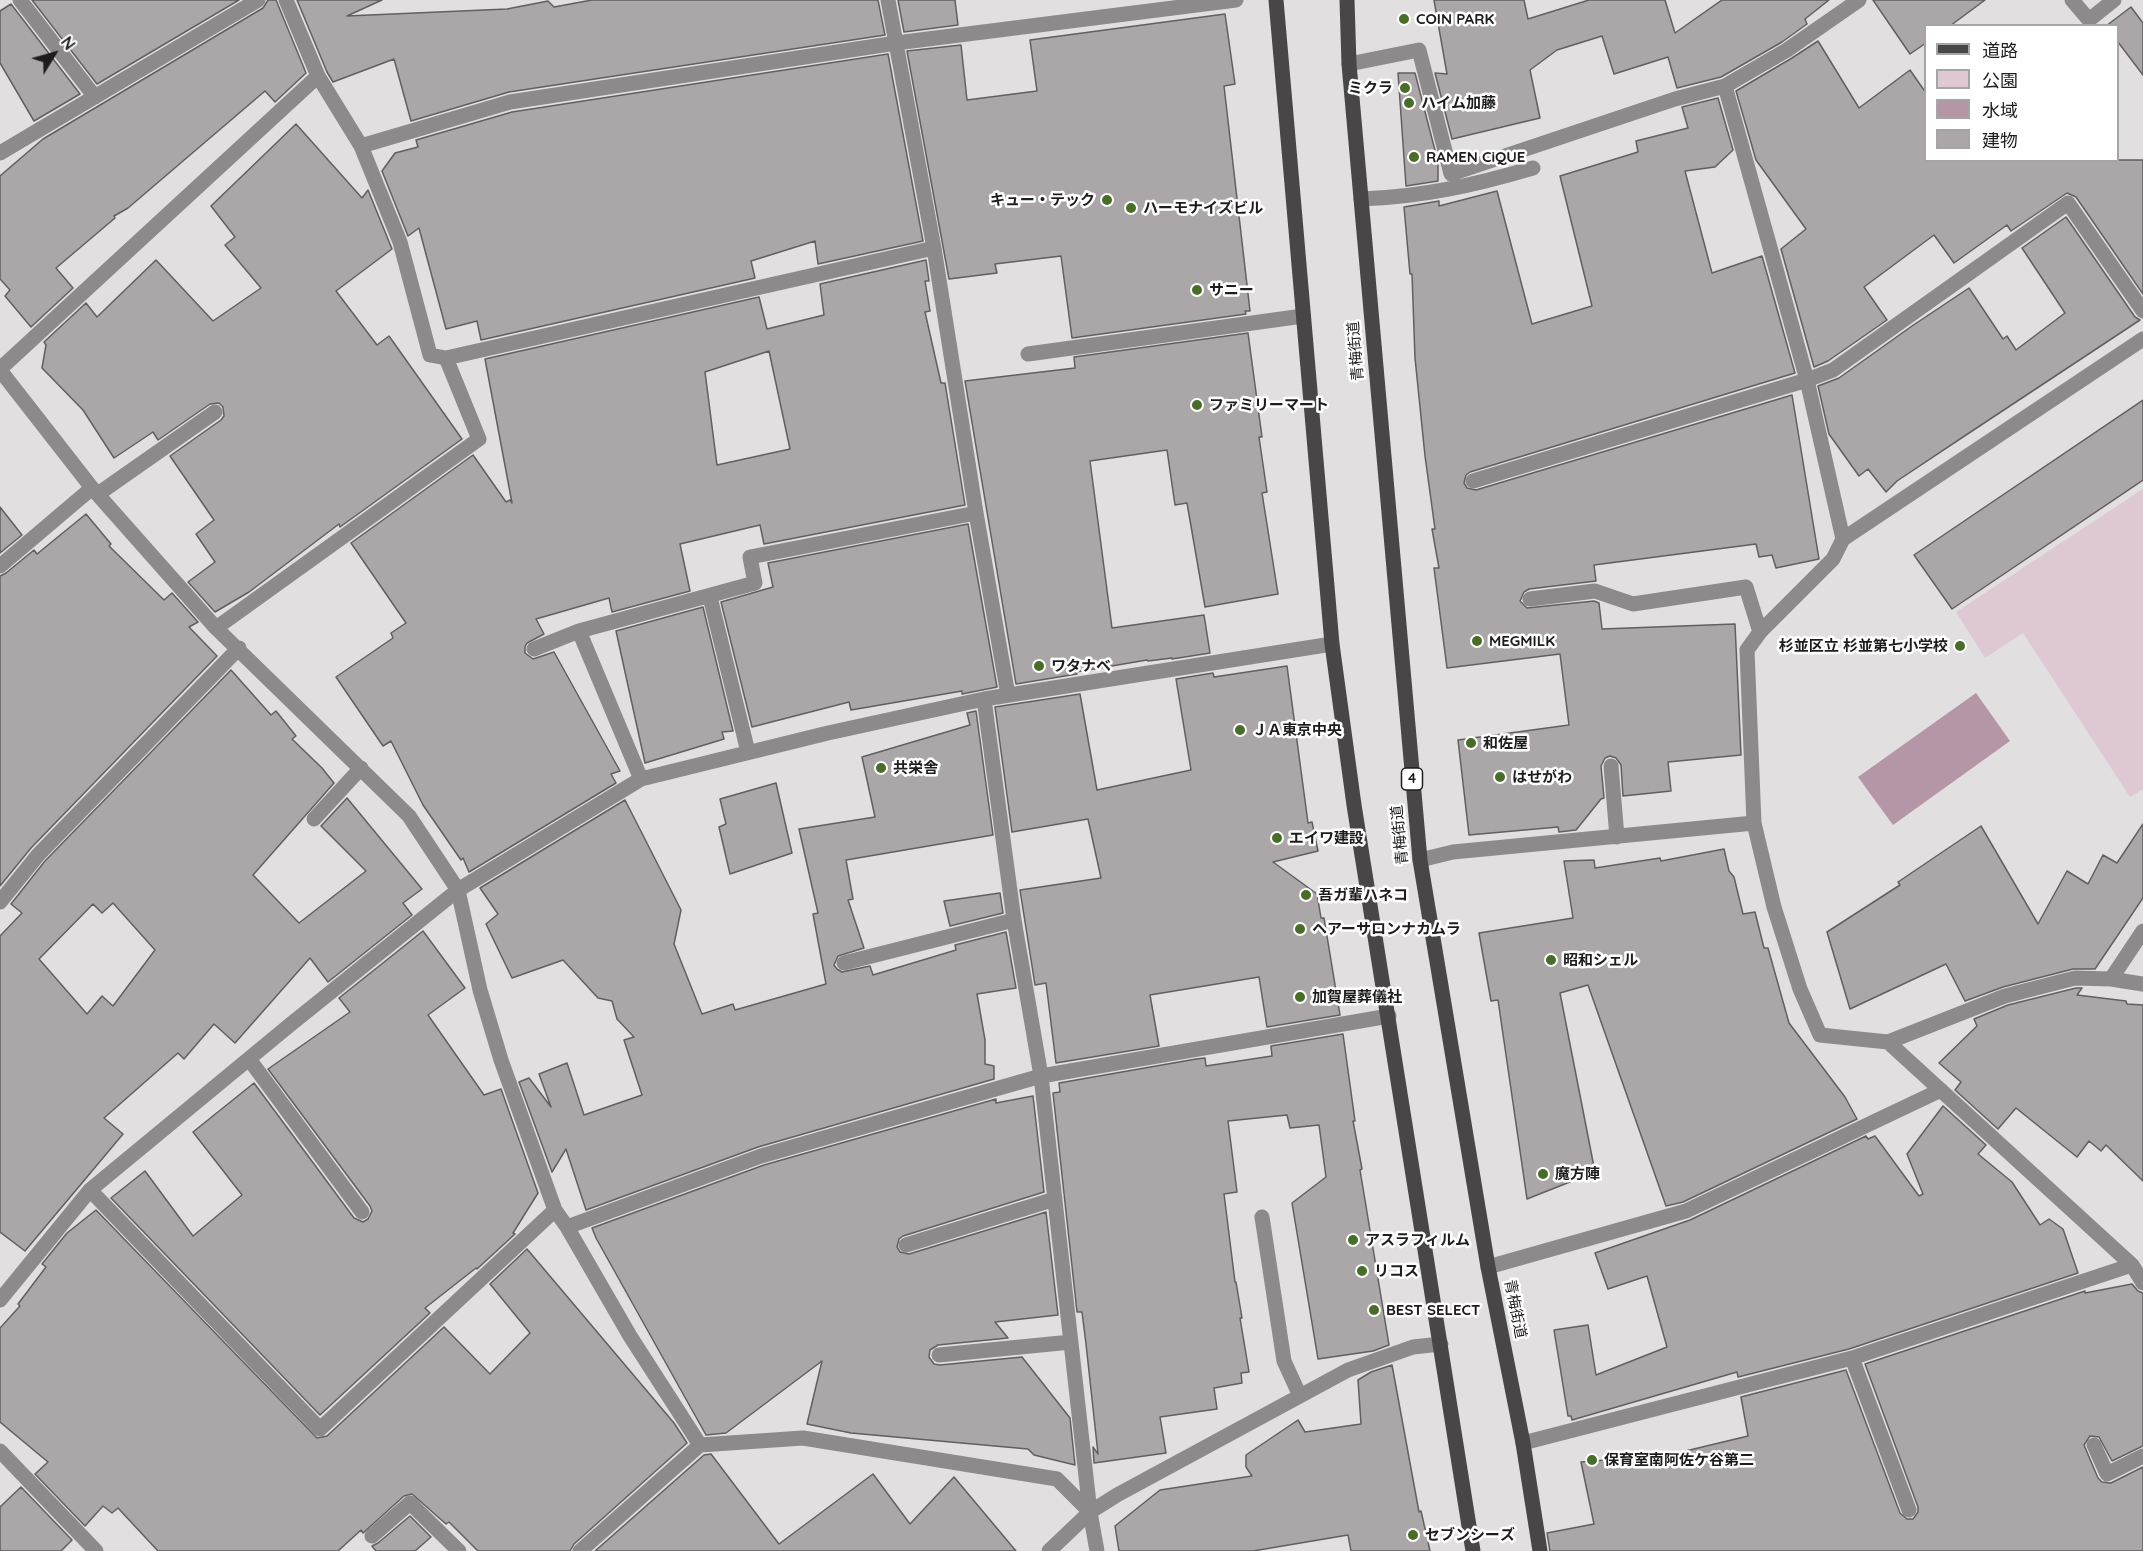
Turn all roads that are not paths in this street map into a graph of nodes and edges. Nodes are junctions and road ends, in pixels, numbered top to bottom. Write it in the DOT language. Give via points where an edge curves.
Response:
graph roads {
  1 [pos="20,0"];
  2 [pos="258,0"];
  3 [pos="286,0"];
  4 [pos="888,0"];
  5 [pos="1236,0"];
  6 [pos="1276,0"];
  7 [pos="1347,0"];
  8 [pos="1859,0"];
  9 [pos="2072,0"];
  10 [pos="2114,0"];
  11 [pos="896,43"];
  12 [pos="1349,64"];
  13 [pos="318,76"];
  14 [pos="1725,86"];
  15 [pos="95,97"];
  16 [pos="361,146"];
  17 [pos="0,153"];
  18 [pos="1533,168"];
  19 [pos="1361,199"];
  20 [pos="934,248"];
  21 [pos="2143,311"];
  22 [pos="1303,316"];
  23 [pos="2143,339"];
  24 [pos="1028,354"];
  25 [pos="446,358"];
  26 [pos="0,370"];
  27 [pos="1807,380"];
  28 [pos="215,412"];
  29 [pos="1473,481"];
  30 [pos="95,491"];
  31 [pos="976,513"];
  32 [pos="1843,539"];
  33 [pos="0,566"];
  34 [pos="710,597"];
  35 [pos="1530,599"];
  36 [pos="216,628"];
  37 [pos="579,631"];
  38 [pos="1760,632"];
  39 [pos="1332,645"];
  40 [pos="239,648"];
  41 [pos="534,649"];
  42 [pos="1008,694"];
  43 [pos="984,699"];
  44 [pos="748,752"];
  45 [pos="1611,766"];
  46 [pos="361,768"];
  47 [pos="641,779"];
  48 [pos="314,819"];
  49 [pos="1754,823"];
  50 [pos="1617,837"];
  51 [pos="1420,860"];
  52 [pos="458,890"];
  53 [pos="0,902"];
  54 [pos="1014,920"];
  55 [pos="2143,931"];
  56 [pos="844,963"];
  57 [pos="2111,978"];
  58 [pos="2143,984"];
  59 [pos="1389,1016"];
  60 [pos="1888,1042"];
  61 [pos="249,1059"];
  62 [pos="1041,1076"];
  63 [pos="1941,1090"];
  64 [pos="90,1190"];
  65 [pos="1055,1199"];
  66 [pos="555,1210"];
  67 [pos="362,1212"];
  68 [pos="1262,1217"];
  69 [pos="567,1227"];
  70 [pos="906,1245"];
  71 [pos="2132,1265"];
  72 [pos="1488,1267"];
  73 [pos="2143,1283"];
  74 [pos="1,1295"];
  75 [pos="1071,1342"];
  76 [pos="1441,1344"];
  77 [pos="939,1355"];
  78 [pos="1852,1358"];
  79 [pos="1300,1396"];
  80 [pos="1523,1443"];
  81 [pos="700,1445"];
  82 [pos="2094,1445"];
  83 [pos="0,1451"];
  84 [pos="2143,1456"];
  85 [pos="1909,1510"];
  86 [pos="1090,1512"];
  87 [pos="372,1536"];
  88 [pos="96,1551"];
  89 [pos="459,1551"];
  90 [pos="580,1551"];
  91 [pos="1049,1551"];
  92 [pos="1097,1551"];
  93 [pos="1473,1551"];
  94 [pos="1540,1551"];
  1 -- 15 [label="street"];
  2 -- 15 [label="street"];
  3 -- 13 [label="street"];
  4 -- 11 [label="street"];
  5 -- 11 [label="street"];
  6 -- 22 [label="main road"];
  7 -- 12 [label="main road, 青梅街道 / 4"];
  8 -- 14 [label="street" via="1787,50"];
  9 -- 10 [label="street" via="2089,20"];
  11 -- 16 [label="street" via="510,102"];
  11 -- 20 [label="street"];
  12 -- 14 [label="street" via="1419,50 1451,174"];
  12 -- 19 [label="main road, 青梅街道 / 4"];
  13 -- 16 [label="street"];
  13 -- 26 [label="street"];
  14 -- 27 [label="street"];
  15 -- 17 [label="street"];
  16 -- 25 [label="street" via="400,242 430,355"];
  18 -- 19 [label="street" via="1442,192"];
  19 -- 51 [label="main road, 青梅街道 / 4"];
  20 -- 25 [label="street"];
  20 -- 31 [label="street"];
  21 -- 27 [label="street" via="2068,203 1833,370"];
  22 -- 24 [label="street"];
  22 -- 39 [label="main road"];
  23 -- 32 [label="street"];
  25 -- 36 [label="street" via="479,439"];
  26 -- 30 [label="street"];
  27 -- 29 [label="street"];
  27 -- 32 [label="street"];
  28 -- 30 [label="street"];
  30 -- 33 [label="street"];
  30 -- 36 [label="street"];
  31 -- 34 [label="street" via="750,557 755,583"];
  31 -- 42 [label="street"];
  32 -- 38 [label="street" via="1833,559"];
  34 -- 37 [label="street"];
  34 -- 44 [label="street"];
  35 -- 38 [label="street" via="1595,591 1634,604 1746,588"];
  36 -- 40 [label="street"];
  37 -- 41 [label="street"];
  37 -- 47 [label="street"];
  38 -- 49 [label="street" via="1747,650"];
  39 -- 42 [label="street"];
  39 -- 59 [label="main road"];
  40 -- 46 [label="street"];
  40 -- 53 [label="street" via="38,855"];
  42 -- 43 [label="street"];
  43 -- 44 [label="street"];
  43 -- 54 [label="street"];
  44 -- 47 [label="street"];
  45 -- 50 [label="street"];
  46 -- 48 [label="street"];
  46 -- 52 [label="street" via="409,816"];
  47 -- 52 [label="street"];
  49 -- 50 [label="street"];
  49 -- 60 [label="street" via="1796,979 1820,1035"];
  50 -- 51 [label="street" via="1453,852"];
  51 -- 72 [label="main road, 青梅街道 / 4"];
  52 -- 61 [label="street"];
  52 -- 66 [label="street" via="495,1040"];
  54 -- 56 [label="street"];
  54 -- 62 [label="street"];
  55 -- 57 [label="street"];
  57 -- 58 [label="street"];
  57 -- 60 [label="street" via="2075,978 2005,996"];
  59 -- 62 [label="street"];
  59 -- 76 [label="main road"];
  60 -- 63 [label="street"];
  61 -- 64 [label="street"];
  61 -- 67 [label="street"];
  62 -- 65 [label="street"];
  62 -- 69 [label="street" via="761,1156"];
  63 -- 71 [label="street"];
  63 -- 72 [label="street" via="1686,1211"];
  64 -- 66 [label="street" via="320,1429"];
  64 -- 74 [label="street"];
  65 -- 70 [label="street"];
  65 -- 75 [label="street"];
  66 -- 69 [label="street"];
  68 -- 79 [label="street" via="1284,1361"];
  69 -- 81 [label="street"];
  71 -- 73 [label="street"];
  71 -- 78 [label="street"];
  72 -- 80 [label="main road, 青梅街道 / 4"];
  75 -- 77 [label="street"];
  75 -- 86 [label="street"];
  76 -- 79 [label="street" via="1413,1347 1347,1370"];
  76 -- 93 [label="main road"];
  78 -- 80 [label="street"];
  78 -- 85 [label="street"];
  79 -- 86 [label="street"];
  80 -- 94 [label="main road, 青梅街道 / 4"];
  81 -- 86 [label="street" via="803,1438 1057,1479"];
  81 -- 90 [label="street"];
  82 -- 84 [label="street" via="2107,1474"];
  83 -- 88 [label="street"];
  86 -- 91 [label="street"];
  86 -- 92 [label="street"];
  87 -- 89 [label="street" via="410,1503"];
}
